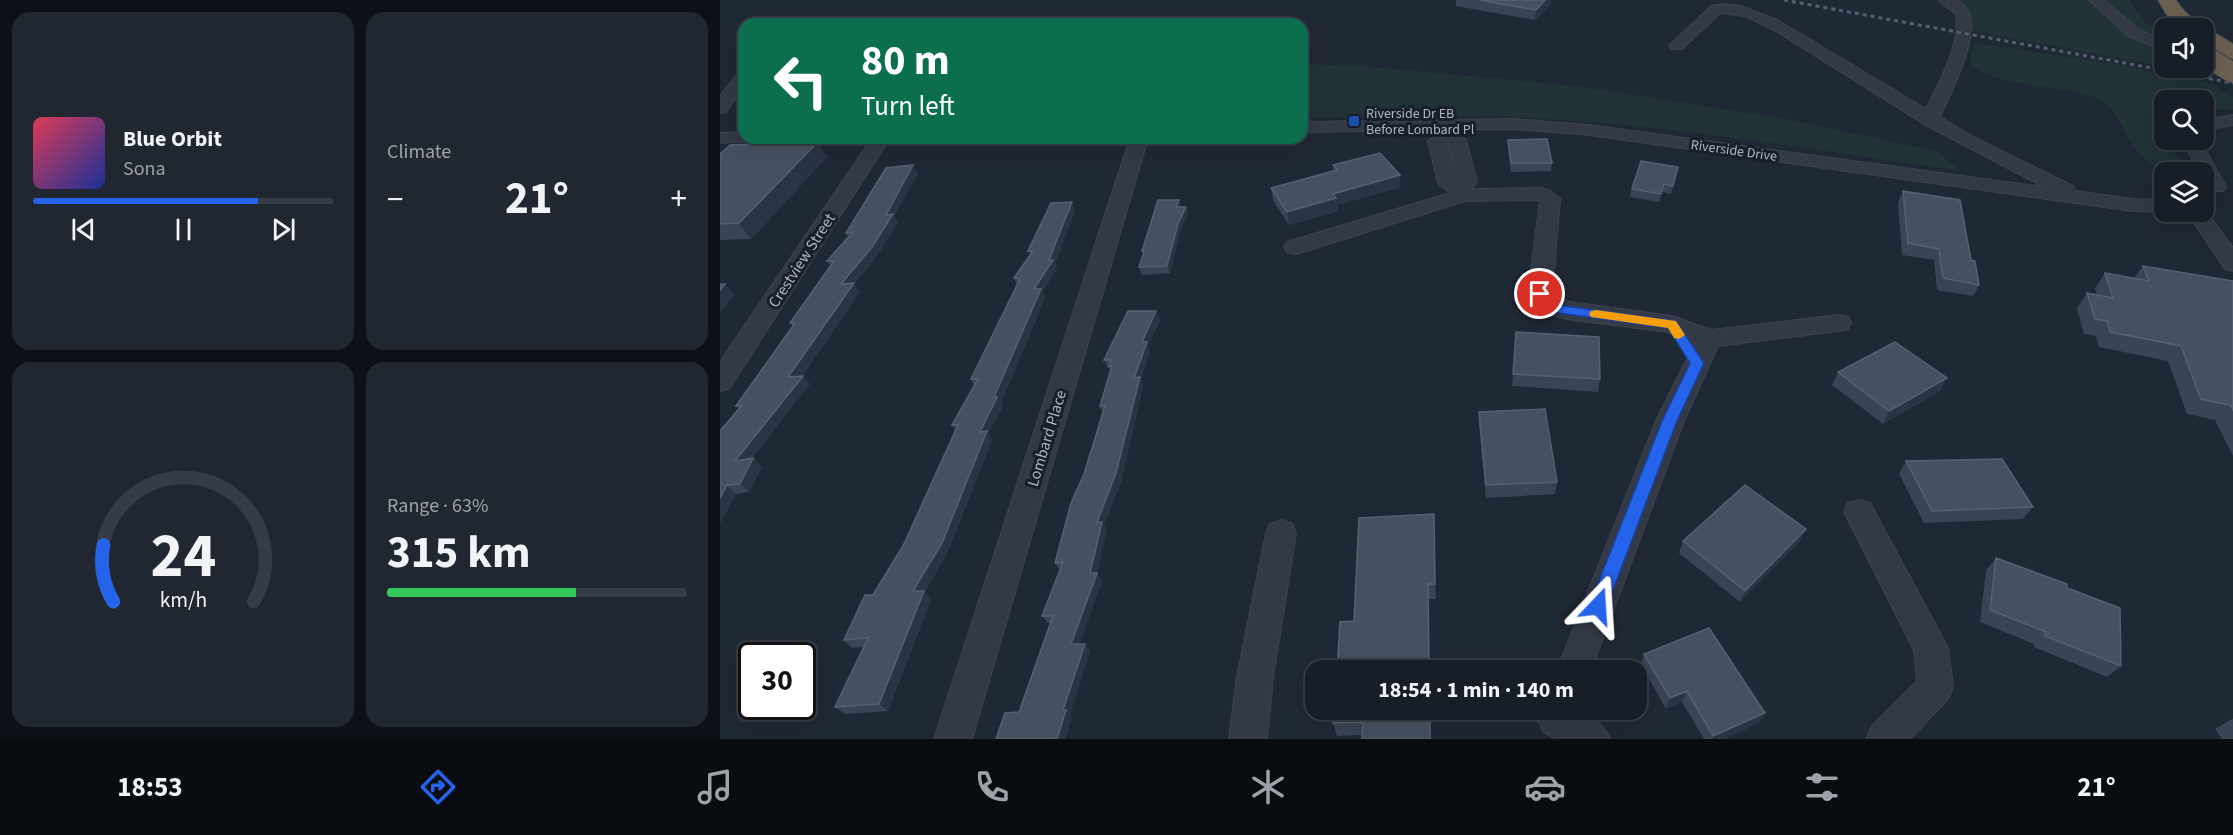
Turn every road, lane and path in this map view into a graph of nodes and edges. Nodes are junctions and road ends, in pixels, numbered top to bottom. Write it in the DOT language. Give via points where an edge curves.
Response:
graph roads {
  1 [pos="1945,0"];
  2 [pos="2096,0"];
  3 [pos="2159,4"];
  4 [pos="2165,18"];
  5 [pos="2183,18"];
  6 [pos="2214,41"];
  7 [pos="2154,42"];
  8 [pos="1677,46"];
  9 [pos="2233,53"];
  10 [pos="2214,59"];
  11 [pos="2214,62"];
  12 [pos="2233,64"];
  13 [pos="2233,73"];
  14 [pos="738,84"];
  15 [pos="720,108"];
  16 [pos="1930,120"];
  17 [pos="2233,120"];
  18 [pos="2214,123"];
  19 [pos="1308,127"];
  20 [pos="1444,130"];
  21 [pos="738,137"];
  22 [pos="720,138"];
  23 [pos="877,144"];
  24 [pos="1137,144"];
  25 [pos="2196,150"];
  26 [pos="1460,192"];
  27 [pos="2217,193"];
  28 [pos="2082,198"];
  29 [pos="2154,206"];
  30 [pos="2204,222"];
  31 [pos="1295,247"];
  32 [pos="2233,264"];
  33 [pos="1839,323"];
  34 [pos="1703,351"];
  35 [pos="720,382"];
  36 [pos="1859,512"];
  37 [pos="1281,533"];
  38 [pos="1578,660"];
  39 [pos="1555,723"];
  40 [pos="953,739"];
  41 [pos="1248,739"];
  42 [pos="1591,739"];
  43 [pos="1885,739"];
  1 -- 16 [label="street" via="1963,14 1965,23 1952,69"];
  2 -- 7 [label="street" via="2134,33"];
  3 -- 4 [label="highway"];
  3 -- 5 [label="highway"];
  6 -- 9 [label="highway"];
  8 -- 16 [label="street" via="1716,9 1734,8 1770,21"];
  10 -- 12 [label="street"];
  11 -- 13 [label="highway, bridge"];
  14 -- 15 [label="street"];
  16 -- 28 [label="street"];
  17 -- 18 [label="street"];
  19 -- 20 [label="street, Riverside Drive"];
  20 -- 26 [label="street" via="1437,141 1448,183"];
  20 -- 28 [label="street, Riverside Drive" via="1514,124 1589,130"];
  21 -- 22 [label="street"];
  23 -- 35 [label="street, Crestview Street"];
  24 -- 40 [label="street, Lombard Place"];
  25 -- 27 [label="street"];
  26 -- 31 [label="street"];
  26 -- 34 [label="street" via="1542,194 1550,199 1540,294 1548,306 1672,324"];
  28 -- 29 [label="street, Riverside Drive"];
  30 -- 32 [label="street"];
  33 -- 34 [label="street"];
  34 -- 38 [label="street" via="1670,421"];
  36 -- 43 [label="street" via="1931,648 1935,687"];
  37 -- 41 [label="street"];
  39 -- 42 [label="street"];
}
